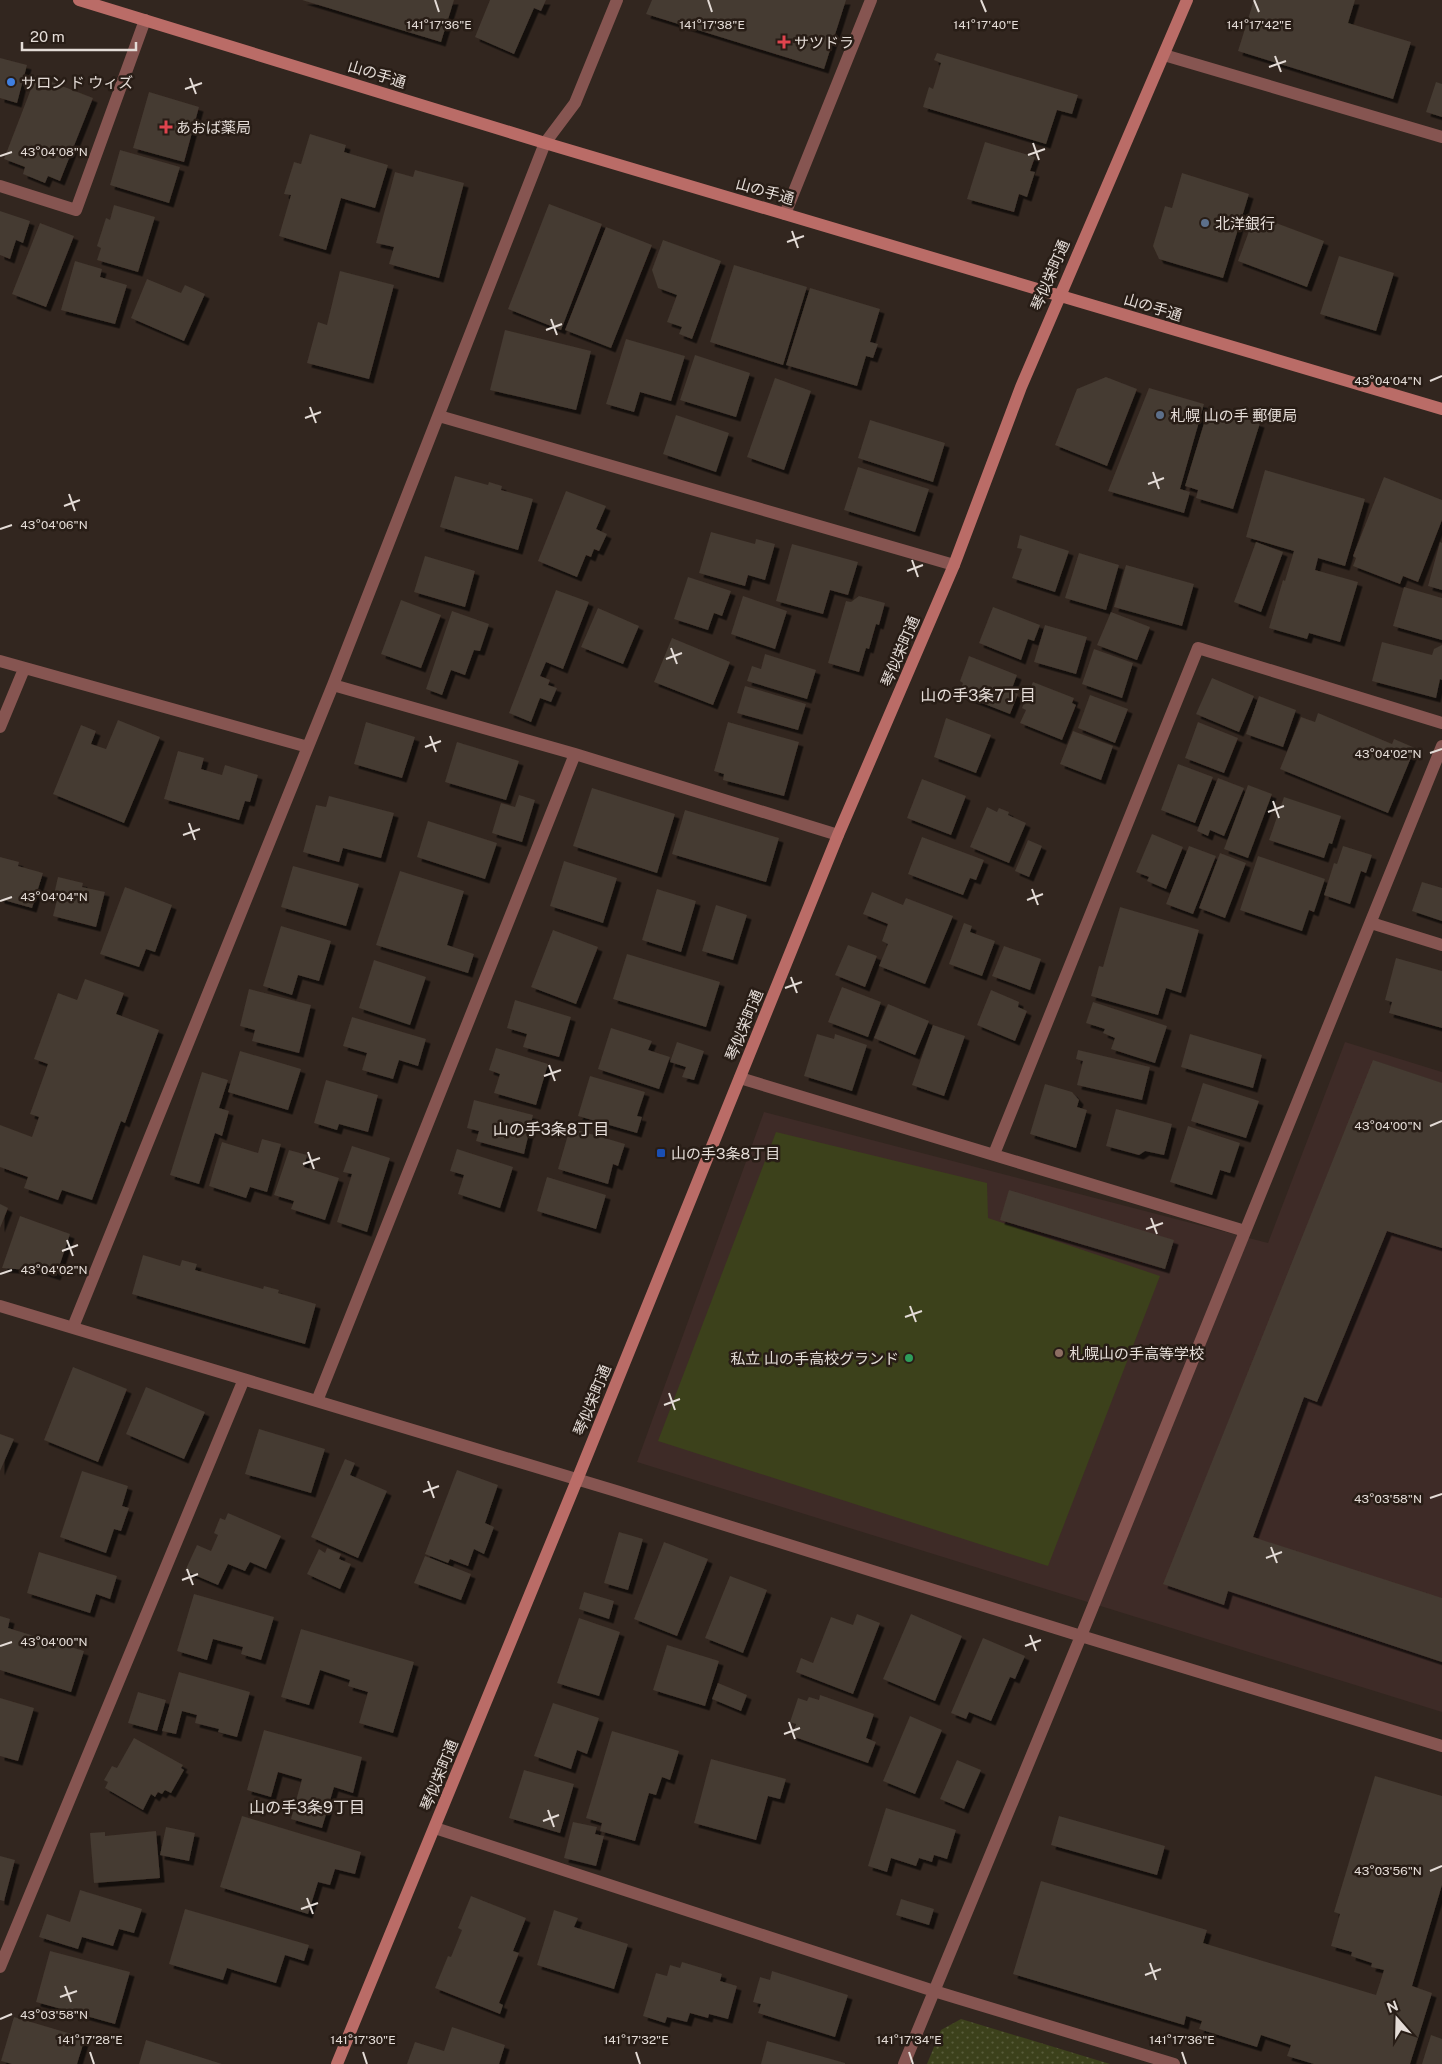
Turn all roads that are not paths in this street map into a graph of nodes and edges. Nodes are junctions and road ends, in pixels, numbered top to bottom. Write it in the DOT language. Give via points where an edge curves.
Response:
graph roads {
  1 [pos="79,0"];
  2 [pos="617,0"];
  3 [pos="870,0"];
  4 [pos="1187,0"];
  5 [pos="145,20"];
  6 [pos="1164,55"];
  7 [pos="1442,137"];
  8 [pos="545,143"];
  9 [pos="0,186"];
  10 [pos="785,214"];
  11 [pos="1059,295"];
  12 [pos="1442,409"];
  13 [pos="438,416"];
  14 [pos="954,565"];
  15 [pos="0,661"];
  16 [pos="24,669"];
  17 [pos="333,685"];
  18 [pos="1442,723"];
  19 [pos="0,727"];
  20 [pos="1442,746"];
  21 [pos="308,747"];
  22 [pos="575,754"];
  23 [pos="838,835"];
  24 [pos="1371,923"];
  25 [pos="1442,945"];
  26 [pos="740,1078"];
  27 [pos="994,1154"];
  28 [pos="1245,1231"];
  29 [pos="0,1306"];
  30 [pos="73,1327"];
  31 [pos="244,1379"];
  32 [pos="317,1401"];
  33 [pos="578,1480"];
  34 [pos="1081,1636"];
  35 [pos="1442,1746"];
  36 [pos="435,1828"];
  37 [pos="0,1967"];
  38 [pos="934,1990"];
  39 [pos="337,2064"];
  40 [pos="904,2064"];
  41 [pos="1174,2064"];
  1 -- 5 [label="street, 山の手通"];
  2 -- 8 [label="street" via="575,103"];
  3 -- 10 [label="street"];
  4 -- 6 [label="street, 琴似栄町通"];
  5 -- 8 [label="street, 山の手通"];
  5 -- 9 [label="street" via="76,210"];
  6 -- 7 [label="street"];
  6 -- 11 [label="street, 琴似栄町通"];
  8 -- 10 [label="street, 山の手通"];
  8 -- 13 [label="street"];
  10 -- 11 [label="street, 山の手通"];
  11 -- 12 [label="street, 山の手通"];
  11 -- 14 [label="street, 琴似栄町通"];
  13 -- 14 [label="street"];
  13 -- 17 [label="street"];
  14 -- 23 [label="street, 琴似栄町通"];
  15 -- 16 [label="street"];
  16 -- 19 [label="street"];
  16 -- 21 [label="street"];
  17 -- 21 [label="street"];
  17 -- 22 [label="street"];
  18 -- 27 [label="street" via="1198,648"];
  20 -- 24 [label="street"];
  21 -- 30 [label="street"];
  22 -- 23 [label="street"];
  22 -- 32 [label="street"];
  23 -- 26 [label="street, 琴似栄町通"];
  24 -- 25 [label="street"];
  24 -- 28 [label="street"];
  26 -- 27 [label="street"];
  26 -- 33 [label="street, 琴似栄町通"];
  27 -- 28 [label="street"];
  28 -- 34 [label="street"];
  29 -- 30 [label="street"];
  30 -- 31 [label="street"];
  31 -- 32 [label="street"];
  31 -- 37 [label="street"];
  32 -- 33 [label="street"];
  33 -- 34 [label="street"];
  33 -- 36 [label="street, 琴似栄町通"];
  34 -- 35 [label="street"];
  34 -- 38 [label="street"];
  36 -- 38 [label="street"];
  36 -- 39 [label="street, 琴似栄町通"];
  38 -- 40 [label="street"];
  38 -- 41 [label="street"];
}
